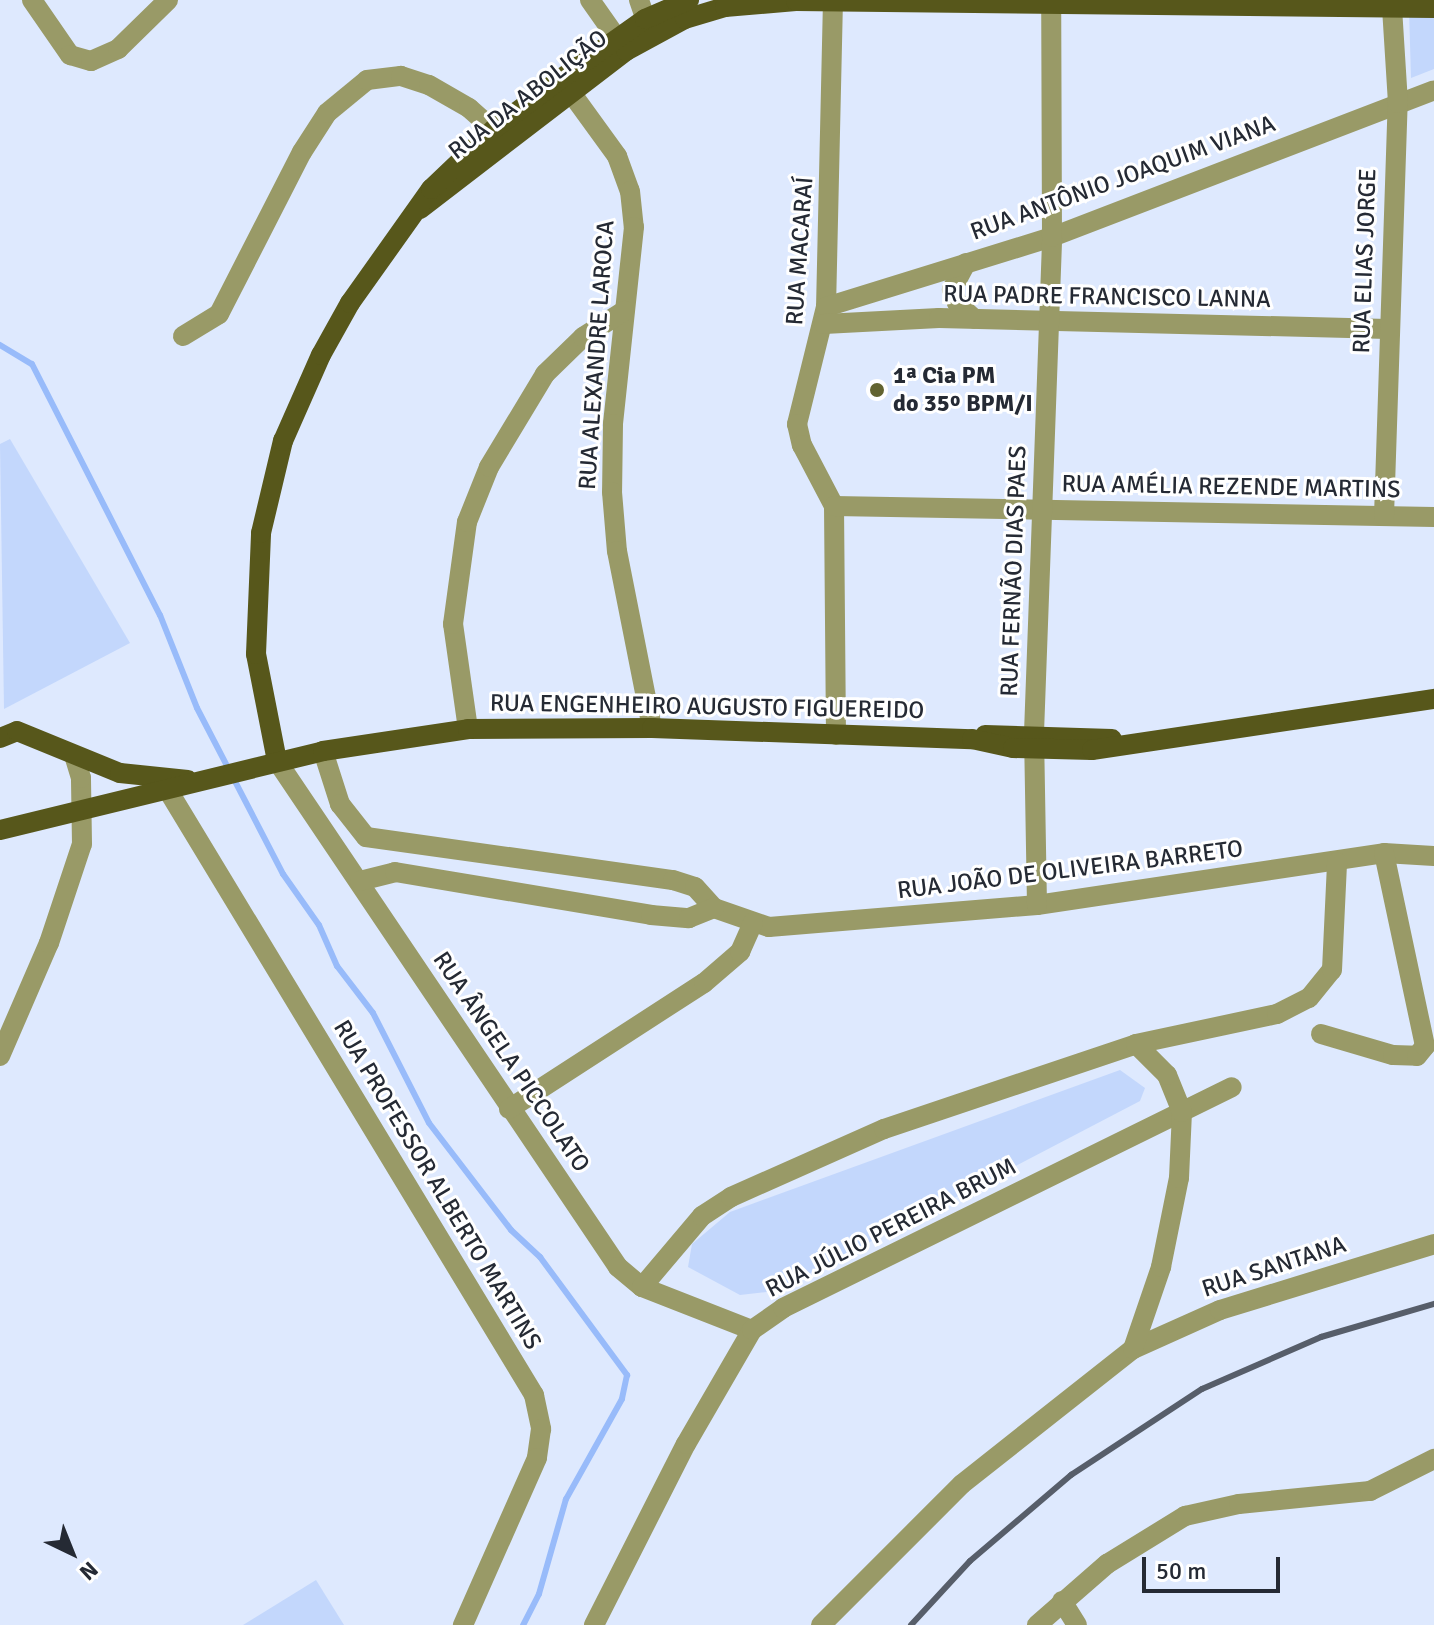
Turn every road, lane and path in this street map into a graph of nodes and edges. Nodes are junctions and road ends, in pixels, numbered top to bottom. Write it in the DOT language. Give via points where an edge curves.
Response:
graph roads {
  1 [pos="32,0"];
  2 [pos="590,0"];
  3 [pos="689,0"];
  4 [pos="833,0"];
  5 [pos="1051,3"];
  6 [pos="163,4"];
  7 [pos="1392,8"];
  8 [pos="1434,8"];
  9 [pos="645,18"];
  10 [pos="622,44"];
  11 [pos="1434,90"];
  12 [pos="572,94"];
  13 [pos="1398,103"];
  14 [pos="501,135"];
  15 [pos="1052,237"];
  16 [pos="966,263"];
  17 [pos="624,311"];
  18 [pos="825,315"];
  19 [pos="974,319"];
  20 [pos="1048,323"];
  21 [pos="1388,329"];
  22 [pos="183,336"];
  23 [pos="834,506"];
  24 [pos="1042,509"];
  25 [pos="1384,516"];
  26 [pos="1434,517"];
  27 [pos="1434,699"];
  28 [pos="652,728"];
  29 [pos="468,729"];
  30 [pos="6,731"];
  31 [pos="836,735"];
  32 [pos="1034,741"];
  33 [pos="323,751"];
  34 [pos="75,758"];
  35 [pos="277,761"];
  36 [pos="202,780"];
  37 [pos="169,792"];
  38 [pos="84,813"];
  39 [pos="0,830"];
  40 [pos="328,835"];
  41 [pos="366,837"];
  42 [pos="1384,853"];
  43 [pos="1434,856"];
  44 [pos="1337,862"];
  45 [pos="360,881"];
  46 [pos="1037,905"];
  47 [pos="714,908"];
  48 [pos="753,923"];
  49 [pos="1321,1034"];
  50 [pos="4,1036"];
  51 [pos="1136,1044"];
  52 [pos="0,1056"];
  53 [pos="1232,1087"];
  54 [pos="509,1109"];
  55 [pos="1182,1112"];
  56 [pos="1434,1244"];
  57 [pos="642,1287"];
  58 [pos="752,1330"];
  59 [pos="1133,1349"];
  60 [pos="1434,1459"];
  61 [pos="1062,1601"];
  62 [pos="463,1625"];
  63 [pos="594,1625"];
  64 [pos="821,1625"];
  65 [pos="1037,1625"];
  66 [pos="1077,1625"];
  1 -- 6 [label="street" via="70,55 91,61 118,49"];
  2 -- 10 [label="street"];
  3 -- 9 [label="main road, RUA DA ABOLIÇÃO"];
  4 -- 5 [label="main road, RUA DA ABOLIÇÃO"];
  4 -- 9 [label="main road, RUA DA ABOLIÇÃO"];
  4 -- 18 [label="street, RUA MACARAÍ"];
  5 -- 7 [label="main road, RUA DA ABOLIÇÃO"];
  5 -- 15 [label="street, RUA FERNÃO DIAS PAES"];
  7 -- 8 [label="main road, RUA DA ABOLIÇÃO"];
  7 -- 13 [label="street, RUA ELIAS JORGE"];
  9 -- 10 [label="main road, RUA DA ABOLIÇÃO"];
  10 -- 12 [label="main road, RUA DA ABOLIÇÃO"];
  10 -- 14 [label="main road, RUA DA ABOLIÇÃO"];
  11 -- 13 [label="street, RUA ANTÔNIO JOAQUIM VIANA"];
  12 -- 14 [label="main road, RUA DA ABOLIÇÃO"];
  12 -- 17 [label="street, RUA ALEXANDRE LAROCA" via="617,156 630,191 634,227"];
  13 -- 15 [label="street, RUA ANTÔNIO JOAQUIM VIANA"];
  13 -- 21 [label="street, RUA ELIAS JORGE"];
  14 -- 22 [label="street" via="429,85 401,76 367,80 346,93 302,152 219,314"];
  14 -- 35 [label="main road, RUA DA ABOLIÇÃO" via="431,189 389,245 321,355 271,482 261,533 256,639 267,728"];
  15 -- 16 [label="street, RUA ANTÔNIO JOAQUIM VIANA"];
  15 -- 20 [label="street, RUA FERNÃO DIAS PAES"];
  16 -- 18 [label="street, RUA ANTÔNIO JOAQUIM VIANA"];
  16 -- 19 [label="street" via="952,289 957,303"];
  17 -- 28 [label="street, RUA ALEXANDRE LAROCA" via="612,492 617,551"];
  17 -- 29 [label="street" via="583,337 545,374 502,442 467,522 453,624"];
  18 -- 19 [label="street, RUA PADRE FRANCISCO LANNA"];
  18 -- 23 [label="street, RUA MACARAÍ" via="797,424 802,445"];
  19 -- 20 [label="street, RUA PADRE FRANCISCO LANNA"];
  20 -- 21 [label="street, RUA PADRE FRANCISCO LANNA"];
  20 -- 24 [label="street, RUA FERNÃO DIAS PAES"];
  21 -- 25 [label="street, RUA ELIAS JORGE"];
  23 -- 24 [label="street, RUA AMÉLIA REZENDE MARTINS"];
  23 -- 31 [label="street, RUA MACARAÍ"];
  24 -- 25 [label="street, RUA AMÉLIA REZENDE MARTINS"];
  24 -- 32 [label="street, RUA FERNÃO DIAS PAES"];
  25 -- 26 [label="street, RUA AMÉLIA REZENDE MARTINS"];
  27 -- 32 [label="main road, RUA ENGENHEIRO AUGUSTO FIGUEREIDO" via="1092,750"];
  28 -- 29 [label="main road, RUA ENGENHEIRO AUGUSTO FIGUEREIDO"];
  28 -- 31 [label="main road, RUA ENGENHEIRO AUGUSTO FIGUEREIDO"];
  29 -- 33 [label="main road, RUA ENGENHEIRO AUGUSTO FIGUEREIDO"];
  30 -- 34 [label="main road"];
  31 -- 32 [label="main road, RUA ENGENHEIRO AUGUSTO FIGUEREIDO"];
  32 -- 46 [label="street, RUA FERNÃO DIAS PAES"];
  33 -- 35 [label="main road, RUA ENGENHEIRO AUGUSTO FIGUEREIDO"];
  33 -- 41 [label="street" via="340,804"];
  34 -- 36 [label="main road" via="120,773"];
  34 -- 38 [label="street"];
  35 -- 36 [label="main road, RUA ENGENHEIRO AUGUSTO FIGUEREIDO"];
  35 -- 40 [label="street, RUA ÂNGELA PICCOLATO"];
  36 -- 37 [label="main road"];
  37 -- 38 [label="main road"];
  37 -- 62 [label="street, RUA PROFESSOR ALBERTO MARTINS" via="537,1404 537,1458"];
  38 -- 39 [label="main road"];
  38 -- 50 [label="street" via="77,862"];
  40 -- 41 [label="street, RUA JOÃO DE OLIVEIRA BARRETO"];
  40 -- 45 [label="street, RUA ÂNGELA PICCOLATO"];
  41 -- 47 [label="street, RUA JOÃO DE OLIVEIRA BARRETO" via="673,880 695,887"];
  42 -- 43 [label="street, RUA JOÃO DE OLIVEIRA BARRETO"];
  42 -- 44 [label="street, RUA JOÃO DE OLIVEIRA BARRETO"];
  42 -- 49 [label="street" via="1425,1046 1417,1056 1393,1055"];
  44 -- 46 [label="street, RUA JOÃO DE OLIVEIRA BARRETO"];
  44 -- 51 [label="street" via="1332,970 1309,998 1277,1014"];
  45 -- 47 [label="street" via="395,872 689,918"];
  45 -- 54 [label="street, RUA ÂNGELA PICCOLATO"];
  46 -- 48 [label="street, RUA JOÃO DE OLIVEIRA BARRETO" via="784,928"];
  47 -- 48 [label="street, RUA JOÃO DE OLIVEIRA BARRETO"];
  48 -- 54 [label="street" via="740,952 704,983"];
  50 -- 52 [label="street"];
  51 -- 55 [label="street" via="1167,1075"];
  51 -- 57 [label="street" via="884,1129 731,1197 702,1216"];
  53 -- 55 [label="street, RUA JÚLIO PEREIRA BRUM"];
  54 -- 57 [label="street, RUA ÂNGELA PICCOLATO" via="618,1267"];
  55 -- 58 [label="street, RUA JÚLIO PEREIRA BRUM" via="783,1308"];
  55 -- 59 [label="street" via="1179,1178 1161,1267"];
  56 -- 59 [label="street, RUA SANTANA" via="1220,1310"];
  57 -- 58 [label="street, RUA ÂNGELA PICCOLATO"];
  58 -- 63 [label="street, RUA JÚLIO PEREIRA BRUM" via="686,1444"];
  59 -- 64 [label="street, RUA SANTANA" via="962,1484"];
  60 -- 61 [label="street" via="1370,1491 1254,1502 1185,1516 1107,1564"];
  61 -- 65 [label="street"];
  61 -- 66 [label="street"];
}
